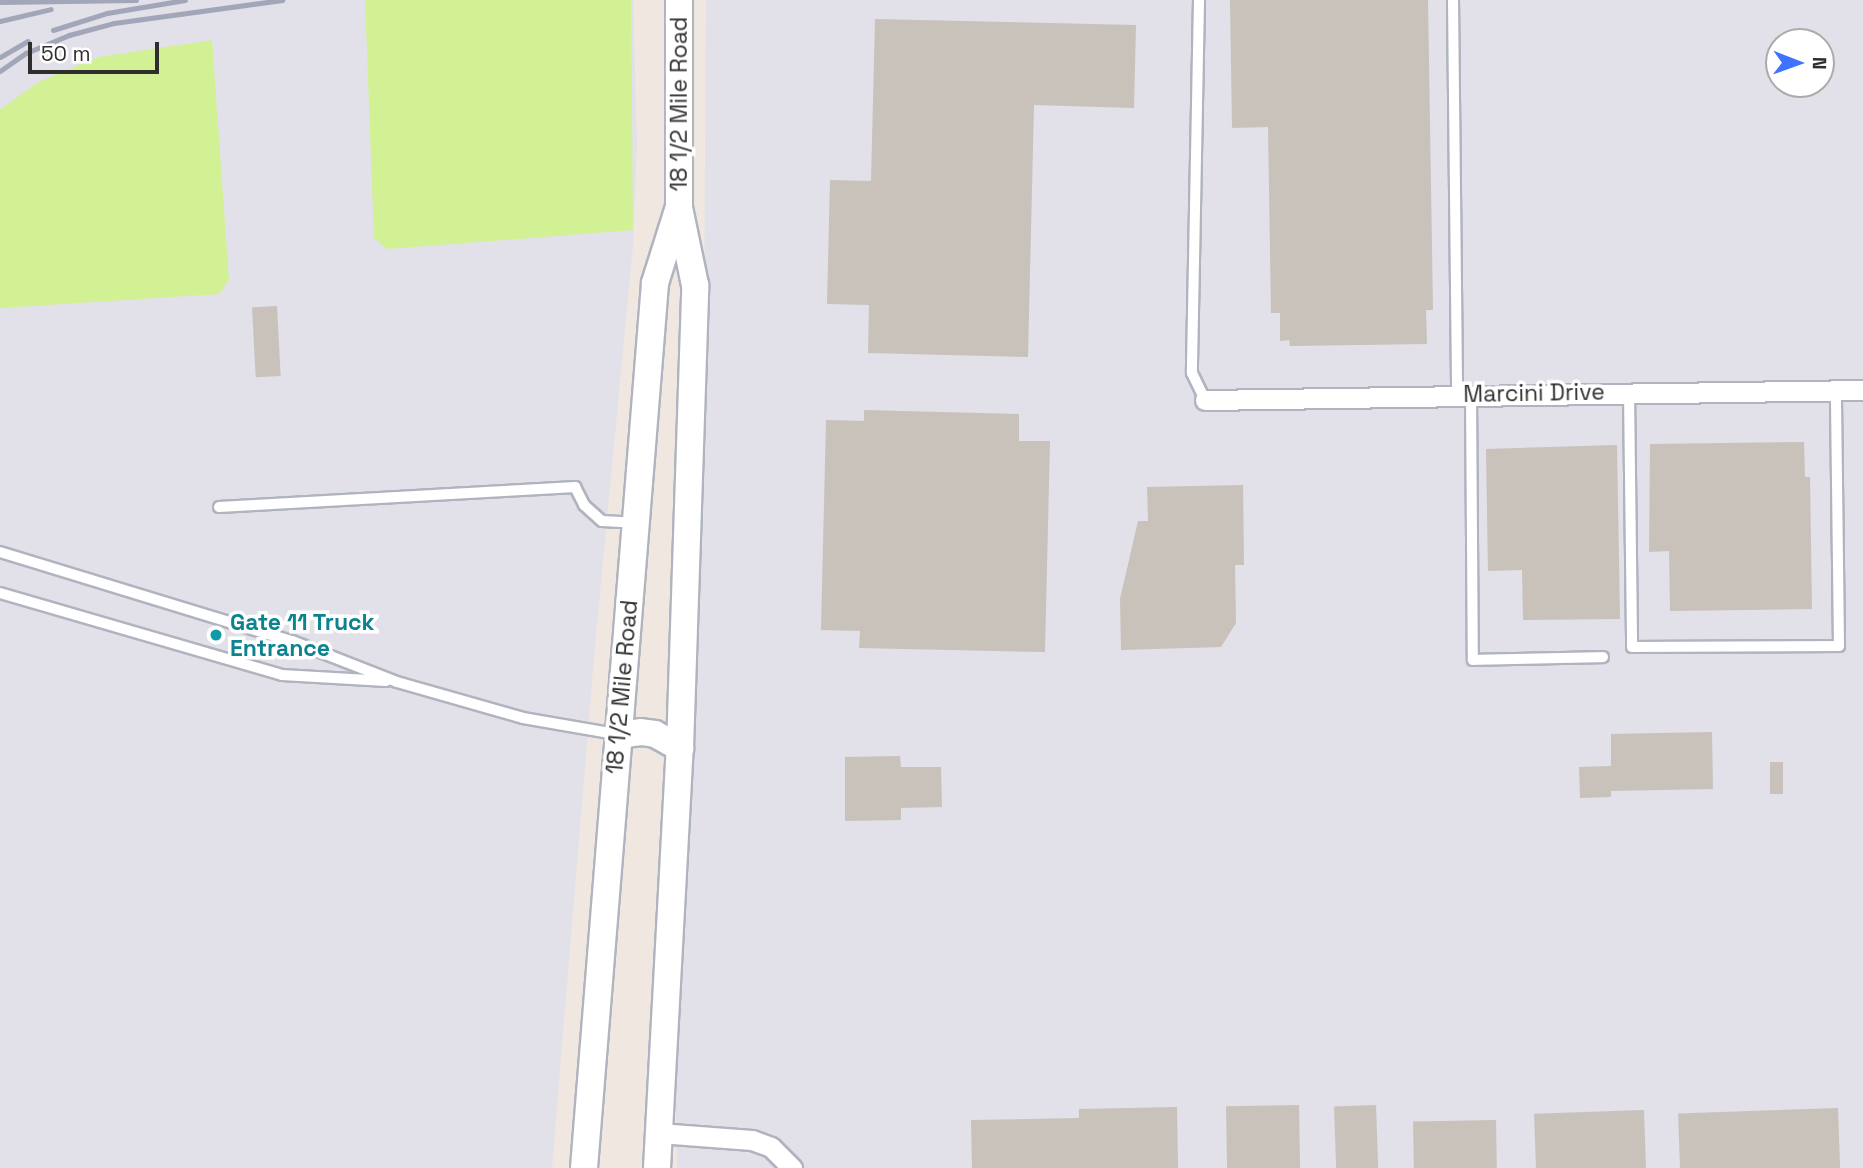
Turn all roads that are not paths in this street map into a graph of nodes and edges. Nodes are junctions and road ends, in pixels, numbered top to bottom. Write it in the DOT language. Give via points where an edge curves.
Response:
graph roads {
  1 [pos="678,0"];
  2 [pos="1199,0"];
  3 [pos="1453,0"];
  4 [pos="679,208"];
  5 [pos="1836,390"];
  6 [pos="1863,390"];
  7 [pos="1629,393"];
  8 [pos="1464,394"];
  9 [pos="1205,400"];
  10 [pos="219,507"];
  11 [pos="635,523"];
  12 [pos="0,552"];
  13 [pos="0,593"];
  14 [pos="1603,657"];
  15 [pos="397,682"];
  16 [pos="618,735"];
  17 [pos="680,748"];
  18 [pos="659,1133"];
  19 [pos="584,1168"];
  20 [pos="657,1168"];
  21 [pos="792,1168"];
  1 -- 4 [label="street, 18 1/2 Mile Road"];
  2 -- 9 [label="lane" via="1192,373"];
  3 -- 8 [label="lane"];
  4 -- 11 [label="street, 18 1/2 Mile Road" via="655,283"];
  4 -- 17 [label="street, 18 1/2 Mile Road" via="695,285"];
  5 -- 6 [label="street, Marcini Drive"];
  5 -- 7 [label="street, Marcini Drive"];
  5 -- 7 [label="lane" via="1839,646 1632,647"];
  7 -- 8 [label="street, Marcini Drive"];
  8 -- 9 [label="street, Marcini Drive"];
  8 -- 14 [label="lane" via="1473,660"];
  10 -- 11 [label="lane" via="575,487 584,505 601,520"];
  11 -- 16 [label="street, 18 1/2 Mile Road"];
  12 -- 15 [label="lane" via="292,640"];
  13 -- 15 [label="lane" via="282,675"];
  15 -- 16 [label="lane" via="523,718"];
  16 -- 17 [label="street" via="654,734"];
  16 -- 19 [label="street, 18 1/2 Mile Road"];
  17 -- 18 [label="street, 18 1/2 Mile Road"];
  18 -- 20 [label="street, 18 1/2 Mile Road"];
  18 -- 21 [label="street" via="752,1140 771,1147"];
}
